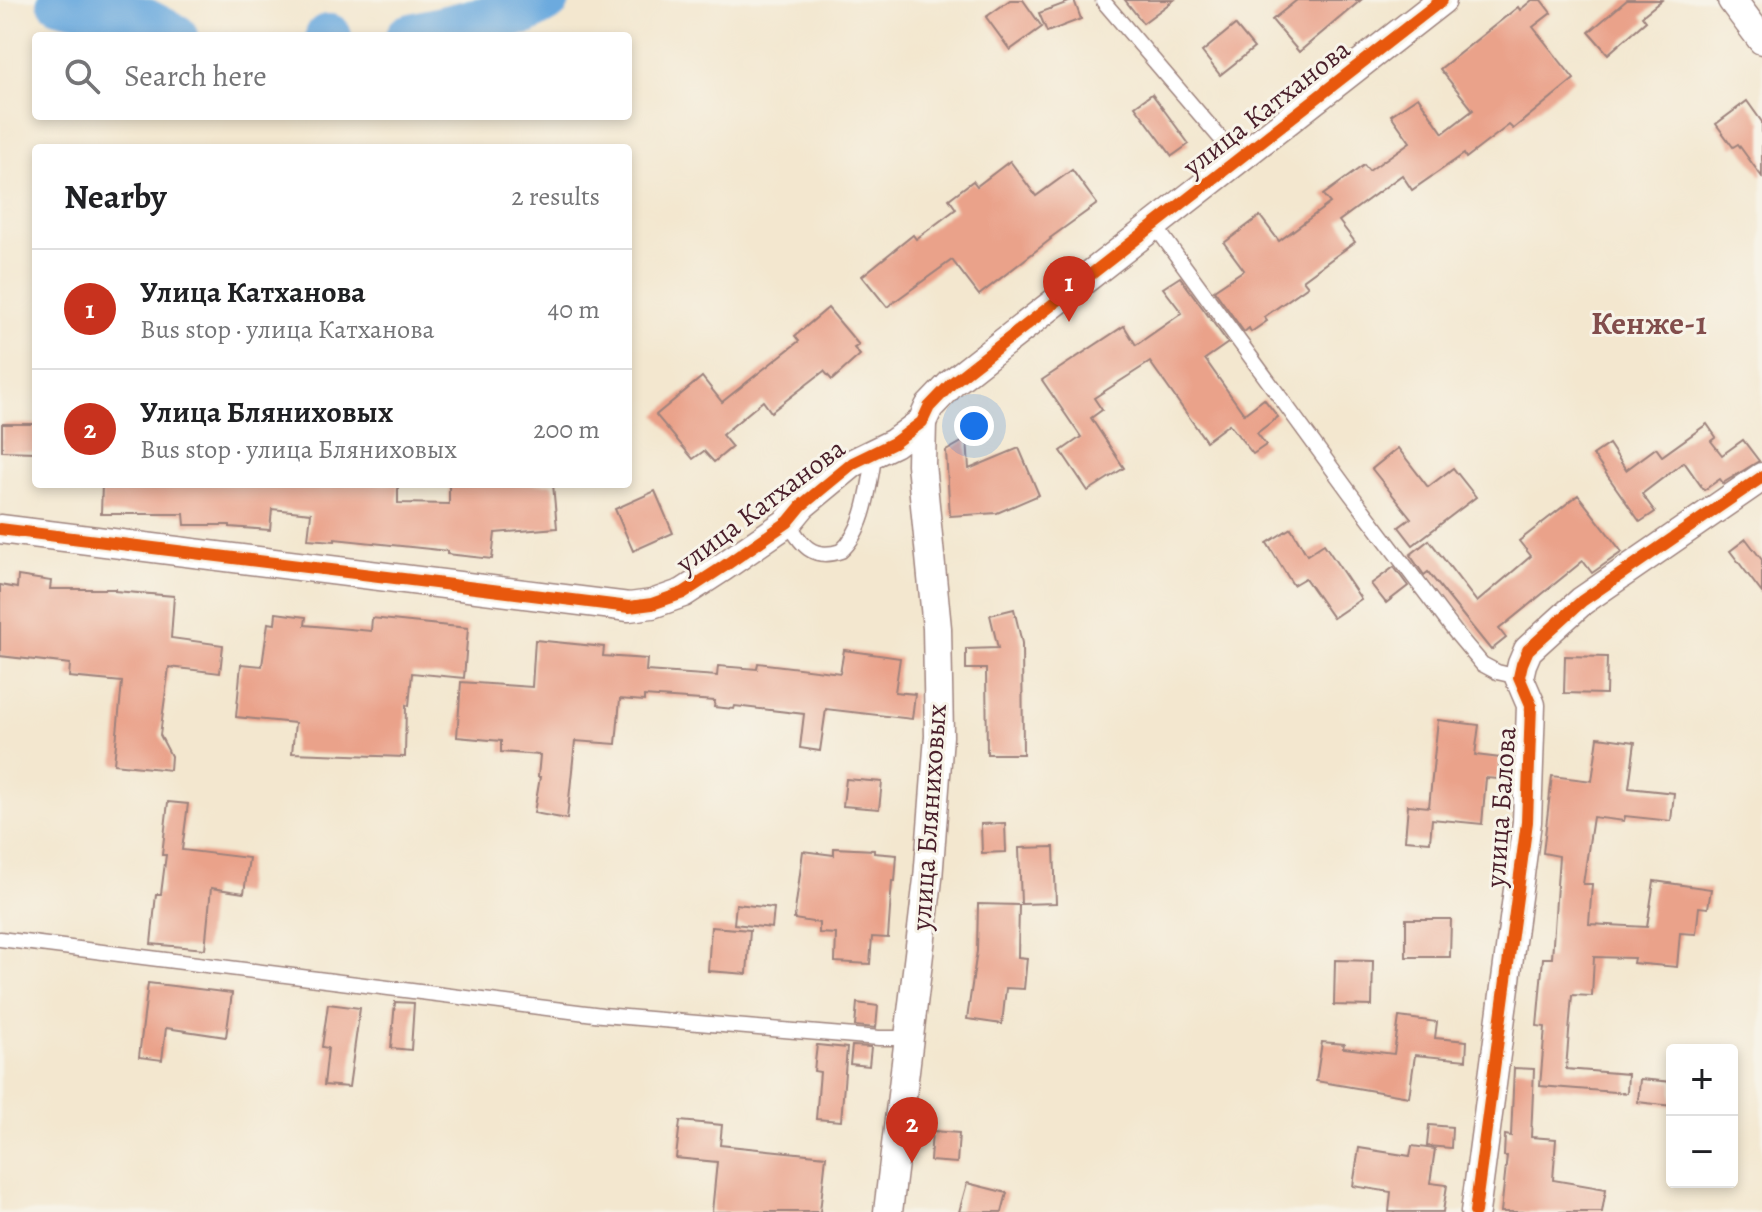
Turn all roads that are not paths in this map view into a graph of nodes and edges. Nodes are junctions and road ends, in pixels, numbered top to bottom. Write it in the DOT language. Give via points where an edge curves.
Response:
graph roads {
  1 [pos="1442,0"];
  2 [pos="1732,0"];
  3 [pos="1103,1"];
  4 [pos="1762,40"];
  5 [pos="1239,160"];
  6 [pos="1155,226"];
  7 [pos="922,422"];
  8 [pos="875,451"];
  9 [pos="1762,477"];
  10 [pos="788,522"];
  11 [pos="0,529"];
  12 [pos="1519,677"];
  13 [pos="0,939"];
  14 [pos="909,1038"];
  15 [pos="888,1212"];
  16 [pos="1475,1212"];
  1 -- 5 [label="street, улица Катханова"];
  2 -- 4 [label="street"];
  3 -- 5 [label="lane"];
  5 -- 6 [label="street, улица Катханова"];
  6 -- 7 [label="street, улица Катханова" via="952,383"];
  6 -- 12 [label="lane" via="1456,633 1482,664"];
  7 -- 8 [label="street, улица Катханова"];
  7 -- 14 [label="street, улица Бляниховых" via="939,736"];
  8 -- 10 [label="street, улица Катханова" via="837,475"];
  8 -- 10 [label="lane" via="861,515 841,551 816,555"];
  9 -- 12 [label="street" via="1582,601 1528,650"];
  10 -- 11 [label="street, улица Катханова" via="683,593 629,607"];
  12 -- 16 [label="street, улица Балова" via="1531,705 1527,822"];
  13 -- 14 [label="lane" via="602,1015"];
  14 -- 15 [label="street, улица Бляниховых"];
}
